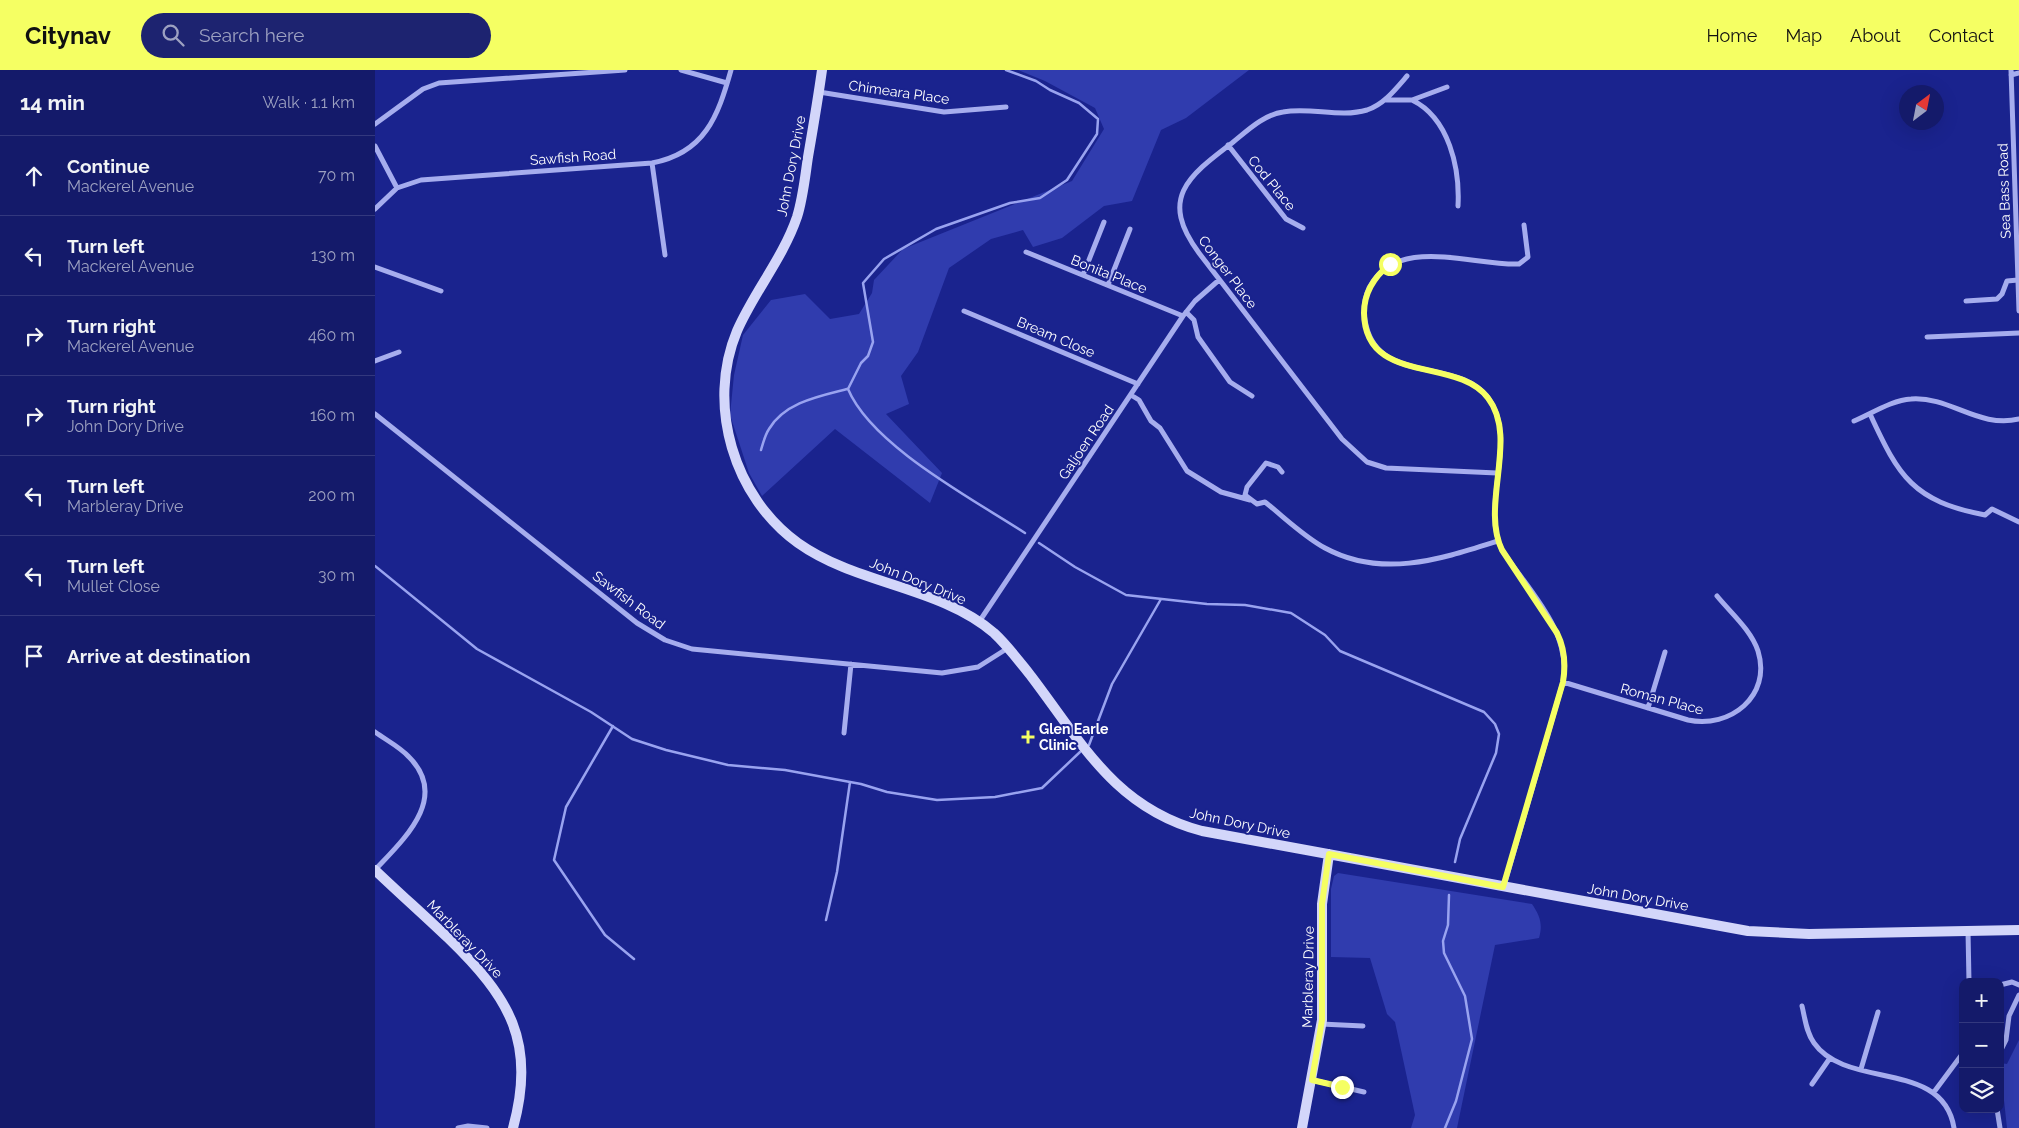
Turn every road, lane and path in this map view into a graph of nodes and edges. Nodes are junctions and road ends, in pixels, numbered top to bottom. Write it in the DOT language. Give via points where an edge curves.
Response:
graph roads {
  1 [pos="625,70"];
  2 [pos="681,70"];
  3 [pos="731,70"];
  4 [pos="822,70"];
  5 [pos="2011,72"];
  6 [pos="2019,73"];
  7 [pos="1407,76"];
  8 [pos="727,83"];
  9 [pos="1447,87"];
  10 [pos="819,92"];
  11 [pos="1385,100"];
  12 [pos="1412,100"];
  13 [pos="1006,107"];
  14 [pos="375,124"];
  15 [pos="1228,145"];
  16 [pos="375,146"];
  17 [pos="652,162"];
  18 [pos="2017,173"];
  19 [pos="397,188"];
  20 [pos="1457,206"];
  21 [pos="375,209"];
  22 [pos="1104,222"];
  23 [pos="1524,225"];
  24 [pos="1303,228"];
  25 [pos="1130,229"];
  26 [pos="1026,252"];
  27 [pos="665,255"];
  28 [pos="375,267"];
  29 [pos="1083,275"];
  30 [pos="2018,276"];
  31 [pos="1219,280"];
  32 [pos="1108,285"];
  33 [pos="441,291"];
  34 [pos="1966,301"];
  35 [pos="964,311"];
  36 [pos="2019,311"];
  37 [pos="1185,314"];
  38 [pos="2019,333"];
  39 [pos="1927,337"];
  40 [pos="399,352"];
  41 [pos="375,361"];
  42 [pos="1138,384"];
  43 [pos="1131,394"];
  44 [pos="1252,396"];
  45 [pos="375,414"];
  46 [pos="1870,414"];
  47 [pos="2019,419"];
  48 [pos="1854,421"];
  49 [pos="1281,472"];
  50 [pos="1497,474"];
  51 [pos="1250,500"];
  52 [pos="2019,522"];
  53 [pos="1498,541"];
  54 [pos="1717,596"];
  55 [pos="979,622"];
  56 [pos="1008,648"];
  57 [pos="1665,652"];
  58 [pos="851,664"];
  59 [pos="1563,682"];
  60 [pos="1647,708"];
  61 [pos="375,732"];
  62 [pos="844,733"];
  63 [pos="1329,854"];
  64 [pos="375,870"];
  65 [pos="1503,887"];
  66 [pos="2019,930"];
  67 [pos="1968,931"];
  68 [pos="1969,978"];
  69 [pos="2004,984"];
  70 [pos="2019,985"];
  71 [pos="2019,995"];
  72 [pos="1802,1006"];
  73 [pos="2016,1006"];
  74 [pos="1878,1012"];
  75 [pos="1321,1024"];
  76 [pos="1363,1026"];
  77 [pos="2004,1044"];
  78 [pos="1830,1058"];
  79 [pos="1959,1058"];
  80 [pos="1861,1069"];
  81 [pos="1312,1080"];
  82 [pos="1812,1084"];
  83 [pos="1364,1092"];
  84 [pos="1934,1092"];
  85 [pos="1998,1113"];
  86 [pos="458,1128"];
  87 [pos="487,1128"];
  88 [pos="513,1128"];
  89 [pos="1302,1128"];
  90 [pos="1954,1128"];
  91 [pos="2000,1128"];
  1 -- 14 [label="street" via="439,83 423,89"];
  2 -- 8 [label="street"];
  3 -- 8 [label="street, Sawfish Road"];
  4 -- 10 [label="street, John Dory Drive"];
  5 -- 6 [label="street"];
  5 -- 18 [label="street, Sea Bass Road"];
  7 -- 11 [label="street, Conger Place"];
  8 -- 17 [label="street, Sawfish Road" via="719,109 703,136 678,155"];
  9 -- 12 [label="street"];
  10 -- 13 [label="street, Chimeara Place" via="944,112"];
  10 -- 55 [label="street, John Dory Drive" via="796,219 741,324 729,358 725,400 731,444 754,496 774,522 797,542 832,562 933,600"];
  11 -- 12 [label="street"];
  11 -- 15 [label="street, Conger Place" via="1352,113 1296,111 1274,114"];
  12 -- 20 [label="street" via="1429,113 1448,141 1457,186"];
  15 -- 24 [label="street, Cod Place" via="1286,219"];
  15 -- 31 [label="street, Conger Place" via="1190,179 1180,207 1187,237"];
  16 -- 19 [label="street"];
  17 -- 19 [label="street, Sawfish Road" via="430,178"];
  17 -- 27 [label="street"];
  18 -- 30 [label="street, Sea Bass Road"];
  19 -- 21 [label="street, Sawfish Road"];
  22 -- 29 [label="street"];
  23 -- 50 [label="street" via="1528,257 1519,264 1418,256 1401,259 1376,277 1365,303 1365,322 1371,338 1389,358 1414,368 1465,380 1489,398 1499,424"];
  25 -- 32 [label="street"];
  26 -- 29 [label="street, Bonita Place"];
  28 -- 33 [label="street"];
  29 -- 32 [label="street, Bonita Place"];
  30 -- 34 [label="street" via="2007,281 1997,299"];
  30 -- 36 [label="street, Sea Bass Road"];
  31 -- 37 [label="street, Galjoen Road"];
  31 -- 50 [label="street, Conger Place" via="1342,439 1359,456 1386,468"];
  32 -- 37 [label="street, Bonita Place"];
  35 -- 42 [label="street, Bream Close"];
  37 -- 42 [label="street, Galjoen Road"];
  37 -- 44 [label="street" via="1194,320 1197,335 1230,382"];
  38 -- 39 [label="street"];
  40 -- 41 [label="street"];
  42 -- 43 [label="street, Galjoen Road"];
  43 -- 51 [label="street" via="1160,428 1187,471 1221,492"];
  43 -- 55 [label="street, Galjoen Road"];
  45 -- 58 [label="street, Sawfish Road" via="637,623 658,636 692,649"];
  46 -- 47 [label="street" via="1911,399 1939,403 1992,421"];
  46 -- 48 [label="street"];
  46 -- 52 [label="street" via="1890,458 1916,488 1949,506 1985,515 1992,509"];
  49 -- 51 [label="street" via="1278,467 1266,463 1245,490"];
  50 -- 53 [label="street" via="1495,526"];
  51 -- 53 [label="street" via="1257,504 1265,502 1326,549 1368,562 1396,565 1425,563"];
  53 -- 59 [label="street" via="1562,642"];
  54 -- 60 [label="street, Roman Place" via="1747,631 1757,650 1760,668 1753,693 1736,713 1709,723"];
  55 -- 56 [label="street, John Dory Drive"];
  56 -- 58 [label="street, Sawfish Road" via="988,662 955,672"];
  56 -- 63 [label="street, John Dory Drive" via="1100,768 1139,803 1169,820 1195,829"];
  57 -- 60 [label="street"];
  58 -- 62 [label="street"];
  59 -- 60 [label="street, Roman Place"];
  59 -- 65 [label="street"];
  61 -- 64 [label="street" via="410,758 419,770 424,792 421,812 414,826"];
  63 -- 65 [label="street, John Dory Drive"];
  63 -- 75 [label="street, Marbleray Drive" via="1322,904"];
  64 -- 88 [label="street, Marbleray Drive" via="464,954 505,1005 518,1040 522,1070"];
  65 -- 67 [label="street, John Dory Drive" via="1770,933"];
  66 -- 67 [label="street, John Dory Drive"];
  67 -- 68 [label="street"];
  69 -- 70 [label="street" via="2013,982"];
  71 -- 73 [label="street"];
  72 -- 78 [label="street" via="1811,1038"];
  73 -- 77 [label="street" via="2009,1019"];
  74 -- 80 [label="street"];
  75 -- 76 [label="street"];
  75 -- 81 [label="street, Marbleray Drive"];
  78 -- 80 [label="street"];
  78 -- 82 [label="street"];
  79 -- 84 [label="street"];
  80 -- 84 [label="street"];
  81 -- 83 [label="street"];
  81 -- 89 [label="street, Marbleray Drive"];
  84 -- 90 [label="street" via="1946,1106"];
  85 -- 91 [label="street"];
  86 -- 87 [label="street"];
}
